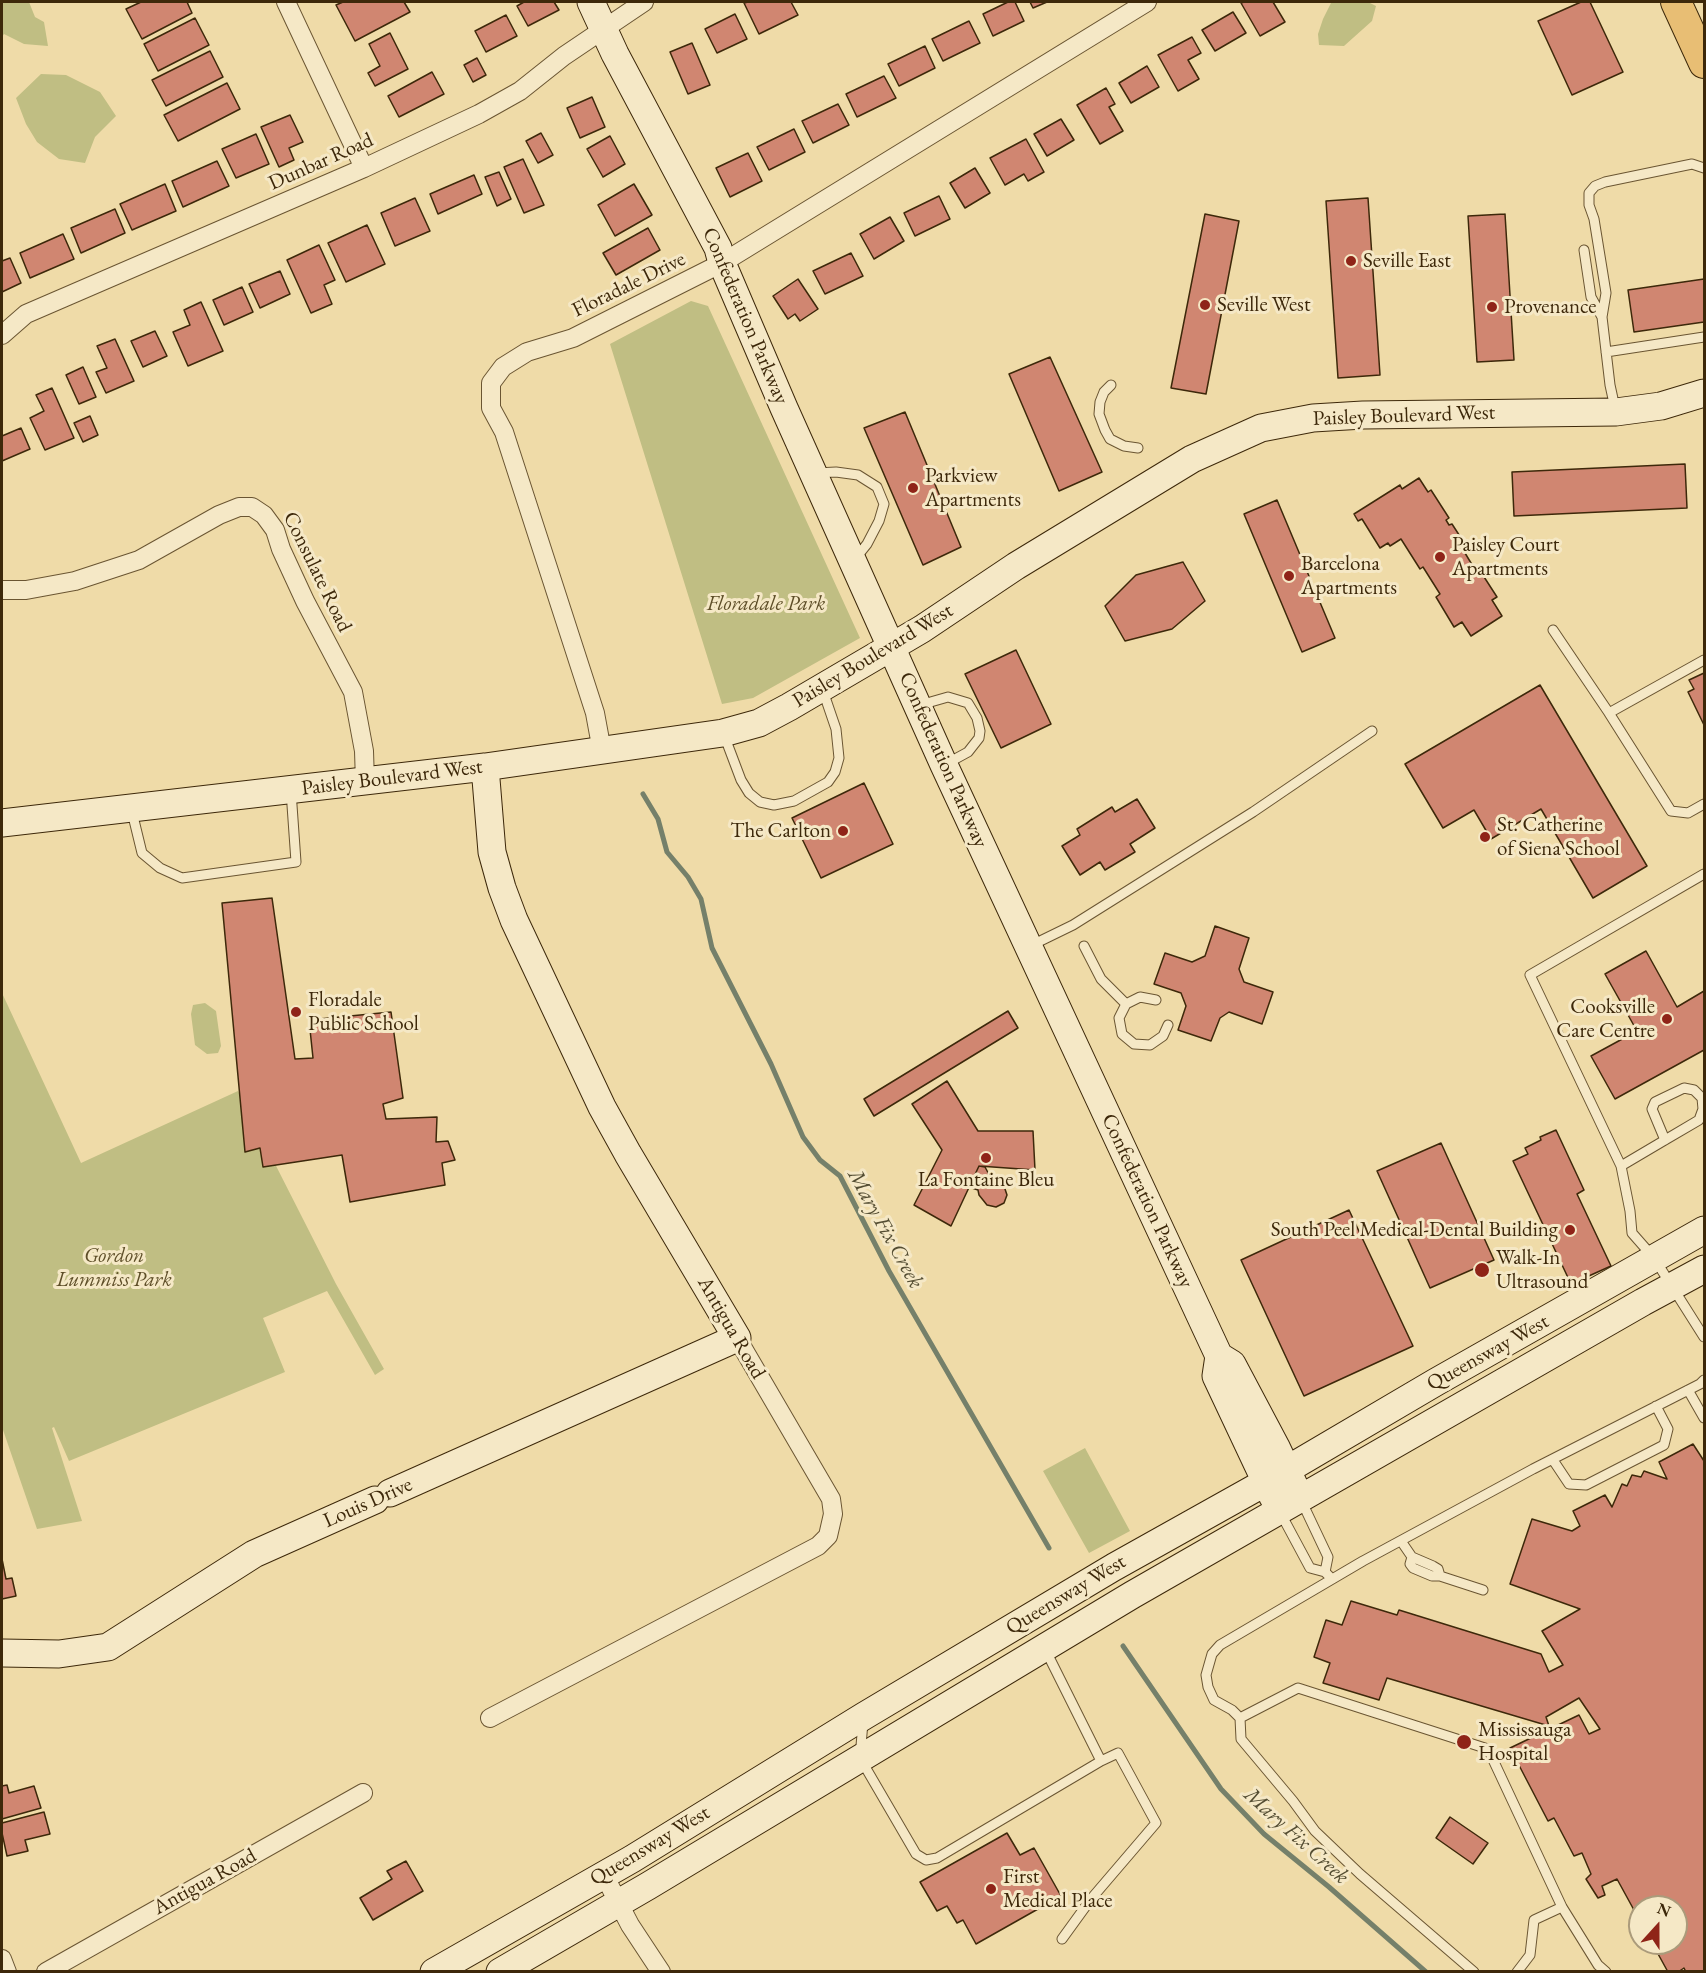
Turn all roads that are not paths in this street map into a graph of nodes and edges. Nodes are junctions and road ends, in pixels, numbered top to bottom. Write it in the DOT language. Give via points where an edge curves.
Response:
graph roads {
  1 [pos="286,2"];
  2 [pos="591,2"];
  3 [pos="644,2"];
  4 [pos="1147,2"];
  5 [pos="1676,2"];
  6 [pos="604,28"];
  7 [pos="1704,63"];
  8 [pos="364,168"];
  9 [pos="1704,168"];
  10 [pos="1584,250"];
  11 [pos="722,263"];
  12 [pos="1602,317"];
  13 [pos="2,335"];
  14 [pos="1704,337"];
  15 [pos="1606,352"];
  16 [pos="1111,385"];
  17 [pos="1704,393"];
  18 [pos="1616,412"];
  19 [pos="1138,448"];
  20 [pos="814,474"];
  21 [pos="854,561"];
  22 [pos="2,590"];
  23 [pos="1553,630"];
  24 [pos="892,646"];
  25 [pos="1704,660"];
  26 [pos="822,687"];
  27 [pos="918,706"];
  28 [pos="1609,713"];
  29 [pos="1372,732"];
  30 [pos="723,733"];
  31 [pos="602,751"];
  32 [pos="944,765"];
  33 [pos="485,767"];
  34 [pos="365,782"];
  35 [pos="291,790"];
  36 [pos="1704,804"];
  37 [pos="131,807"];
  38 [pos="2,823"];
  39 [pos="1704,874"];
  40 [pos="1029,946"];
  41 [pos="1084,946"];
  42 [pos="1156,1000"];
  43 [pos="1126,1004"];
  44 [pos="1167,1025"];
  45 [pos="1665,1140"];
  46 [pos="1621,1166"];
  47 [pos="1704,1230"];
  48 [pos="1654,1258"];
  49 [pos="1704,1269"];
  50 [pos="1672,1287"];
  51 [pos="1704,1337"];
  52 [pos="737,1338"];
  53 [pos="1704,1380"];
  54 [pos="1688,1390"];
  55 [pos="1656,1406"];
  56 [pos="1704,1418"];
  57 [pos="1553,1460"];
  58 [pos="1276,1475"];
  59 [pos="1289,1504"];
  60 [pos="1401,1541"];
  61 [pos="1325,1572"];
  62 [pos="1332,1579"];
  63 [pos="1483,1590"];
  64 [pos="1044,1646"];
  65 [pos="2,1653"];
  66 [pos="864,1716"];
  67 [pos="490,1718"];
  68 [pos="1240,1718"];
  69 [pos="860,1758"];
  70 [pos="1101,1761"];
  71 [pos="363,1793"];
  72 [pos="604,1875"];
  73 [pos="618,1904"];
  74 [pos="1562,1907"];
  75 [pos="1062,1939"];
  76 [pos="2,1959"];
  77 [pos="7,1971"];
  78 [pos="46,1971"];
  79 [pos="434,1971"];
  80 [pos="500,1971"];
  81 [pos="661,1971"];
  82 [pos="1474,1971"];
  83 [pos="1517,1971"];
  84 [pos="1606,1971"];
  1 -- 8 [label="street"];
  2 -- 6 [label="street, Confederation Parkway"];
  3 -- 6 [label="street, Dunbar Road"];
  4 -- 11 [label="street, Floradale Drive"];
  5 -- 7 [label="main road"];
  6 -- 8 [label="street, Dunbar Road" via="520,91"];
  6 -- 11 [label="street, Confederation Parkway" via="718,248"];
  8 -- 13 [label="street, Dunbar Road" via="26,314"];
  9 -- 12 [label="lane" via="1692,165 1605,182 1589,193 1606,293"];
  10 -- 12 [label="lane" via="1591,297"];
  11 -- 20 [label="street, Confederation Parkway"];
  11 -- 31 [label="street, Floradale Drive" via="573,338 527,352 503,368 491,383 491,408 504,432 595,713"];
  12 -- 15 [label="lane"];
  14 -- 15 [label="lane"];
  15 -- 18 [label="lane"];
  16 -- 19 [label="lane" via="1100,402 1099,414 1105,430 1110,439"];
  17 -- 18 [label="street, Paisley Boulevard West" via="1661,406"];
  18 -- 24 [label="street, Paisley Boulevard West" via="1363,415 1313,418 1261,428 1192,459"];
  20 -- 21 [label="street, Confederation Parkway"];
  20 -- 21 [label="lane" via="858,475 877,487 884,504 879,521"];
  21 -- 24 [label="street, Confederation Parkway"];
  22 -- 34 [label="street, Consulate Road" via="75,581 139,560 219,515 239,507 252,507 275,530 305,601 353,692 364,751"];
  23 -- 28 [label="lane"];
  24 -- 26 [label="street, Paisley Boulevard West"];
  24 -- 27 [label="street, Confederation Parkway"];
  25 -- 28 [label="lane"];
  26 -- 30 [label="street, Paisley Boulevard West" via="759,723"];
  26 -- 30 [label="lane" via="836,729 839,758 828,782 794,801 774,805 760,802 749,793"];
  27 -- 32 [label="street, Confederation Parkway"];
  27 -- 32 [label="lane" via="948,697 968,704 977,718 979,738 968,752"];
  28 -- 36 [label="lane" via="1671,811 1689,813"];
  29 -- 40 [label="lane" via="1244,819 1073,925"];
  30 -- 31 [label="street, Paisley Boulevard West"];
  31 -- 33 [label="street, Paisley Boulevard West"];
  32 -- 40 [label="street, Confederation Parkway"];
  33 -- 34 [label="street, Paisley Boulevard West"];
  33 -- 52 [label="street, Antigua Road" via="492,852 514,920 602,1107"];
  34 -- 35 [label="street, Paisley Boulevard West"];
  35 -- 37 [label="street, Paisley Boulevard West"];
  35 -- 37 [label="lane" via="296,862 182,879 142,853"];
  37 -- 38 [label="street, Paisley Boulevard West"];
  39 -- 46 [label="lane" via="1530,975"];
  40 -- 58 [label="street, Confederation Parkway" via="1219,1356 1232,1364"];
  41 -- 43 [label="lane" via="1101,979"];
  42 -- 43 [label="lane" via="1140,997"];
  43 -- 44 [label="lane" via="1119,1026 1134,1044 1157,1042"];
  45 -- 45 [label="lane" via="1699,1120 1702,1098 1694,1090 1684,1088 1655,1102 1652,1109"];
  45 -- 46 [label="lane"];
  46 -- 48 [label="lane" via="1632,1233"];
  47 -- 48 [label="street, Queensway West"];
  48 -- 50 [label="lane"];
  48 -- 58 [label="street, Queensway West"];
  49 -- 50 [label="street, Queensway West"];
  50 -- 51 [label="lane"];
  50 -- 59 [label="street, Queensway West"];
  52 -- 65 [label="street, Louis Drive" via="254,1554 108,1647 59,1654"];
  52 -- 67 [label="street, Antigua Road" via="831,1499 833,1514 828,1536 818,1546"];
  53 -- 54 [label="lane"];
  54 -- 55 [label="lane"];
  54 -- 56 [label="lane"];
  55 -- 57 [label="lane"];
  55 -- 57 [label="lane" via="1668,1429 1664,1445 1655,1450 1586,1485 1569,1484"];
  57 -- 60 [label="lane"];
  58 -- 59 [label="street, Confederation Parkway"];
  58 -- 66 [label="street, Queensway West"];
  59 -- 61 [label="lane" via="1328,1557"];
  59 -- 61 [label="lane" via="1311,1568"];
  59 -- 64 [label="street, Queensway West"];
  60 -- 62 [label="lane"];
  60 -- 63 [label="lane" via="1412,1557 1413,1568"];
  61 -- 62 [label="lane"];
  62 -- 68 [label="lane" via="1212,1654 1206,1675 1208,1687 1214,1700"];
  64 -- 69 [label="street, Queensway West"];
  64 -- 70 [label="lane"];
  66 -- 69 [label="lane"];
  66 -- 72 [label="street, Queensway West"];
  68 -- 74 [label="lane" via="1298,1688 1488,1749"];
  68 -- 82 [label="lane" via="1241,1739 1315,1831"];
  69 -- 70 [label="lane" via="916,1854 926,1860 937,1858"];
  69 -- 73 [label="street, Queensway West"];
  70 -- 75 [label="lane" via="1118,1753 1156,1823"];
  71 -- 78 [label="street, Antigua Road"];
  72 -- 73 [label="street"];
  72 -- 79 [label="street, Queensway West"];
  73 -- 80 [label="street, Queensway West"];
  73 -- 81 [label="street"];
  74 -- 83 [label="lane" via="1534,1920 1530,1955"];
  74 -- 84 [label="lane" via="1598,1965"];
  76 -- 77 [label="street"];
}
